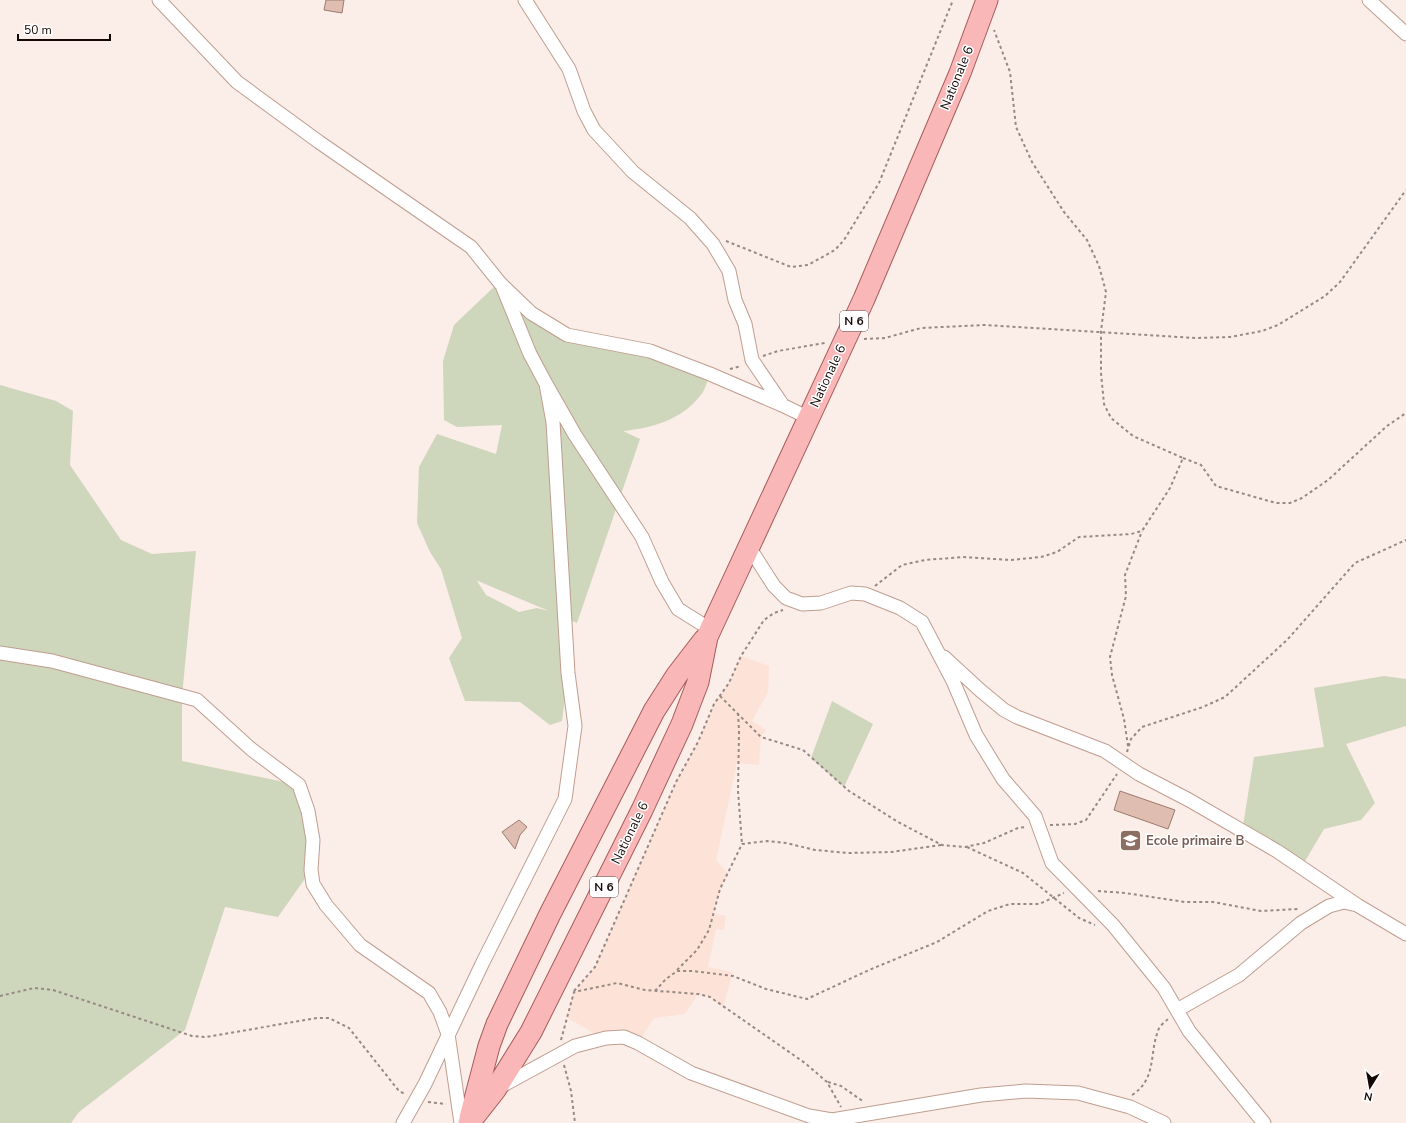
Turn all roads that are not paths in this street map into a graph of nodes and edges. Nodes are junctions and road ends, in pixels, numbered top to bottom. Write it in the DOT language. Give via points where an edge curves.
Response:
graph roads {
  1 [pos="159,0"];
  2 [pos="525,0"];
  3 [pos="1369,0"];
  4 [pos="986,4"];
  5 [pos="1406,34"];
  6 [pos="500,283"];
  7 [pos="546,384"];
  8 [pos="782,405"];
  9 [pos="809,418"];
  10 [pos="749,547"];
  11 [pos="708,633"];
  12 [pos="937,651"];
  13 [pos="0,653"];
  14 [pos="1357,905"];
  15 [pos="1406,934"];
  16 [pos="1177,1010"];
  17 [pos="448,1034"];
  18 [pos="495,1090"];
  19 [pos="465,1117"];
  20 [pos="403,1123"];
  21 [pos="461,1123"];
  22 [pos="1164,1123"];
  23 [pos="1264,1123"];
  1 -- 6 [label="street" via="237,82 470,247"];
  2 -- 8 [label="street" via="569,69 584,111 594,130 633,172 690,218 713,244 729,271 745,324 752,360"];
  3 -- 5 [label="street"];
  4 -- 9 [label="main road, Nationale 6 / N 6" via="960,73 864,299"];
  6 -- 7 [label="street" via="530,354"];
  6 -- 8 [label="street" via="531,313 567,335 650,351"];
  7 -- 11 [label="street" via="575,435 642,537 662,582 678,609"];
  7 -- 17 [label="street" via="553,422 567,658 575,726 565,799"];
  8 -- 9 [label="street"];
  9 -- 10 [label="main road, Nationale 6 / N 6"];
  10 -- 11 [label="main road, Nationale 6 / N 6"];
  10 -- 12 [label="street" via="774,586 786,598 802,604 821,603 851,593 865,594 900,608 922,622"];
  11 -- 18 [label="main road, Nationale 6 / N 6" via="695,689 682,724 642,810 531,1032"];
  11 -- 19 [label="main road, Nationale 6 / N 6" via="654,711 550,914 497,1024"];
  12 -- 14 [label="street" via="1004,710 1105,751 1139,774 1277,851"];
  12 -- 16 [label="street" via="976,735 1003,779 1035,816 1052,863 1116,929 1164,988"];
  13 -- 17 [label="street" via="52,661 197,700 251,749 299,785 308,811 313,840 313,884 326,905 360,945 429,993"];
  14 -- 15 [label="street"];
  14 -- 16 [label="street" via="1344,902 1329,906 1301,923 1239,975"];
  16 -- 23 [label="street" via="1189,1031"];
  17 -- 19 [label="street"];
  17 -- 20 [label="street"];
  18 -- 19 [label="main road, Nationale 6 / N 6"];
  18 -- 22 [label="street" via="575,1046 606,1038 624,1038 692,1073 809,1116 832,1120 1026,1090 1078,1093 1130,1107"];
  19 -- 21 [label="street"];
}
